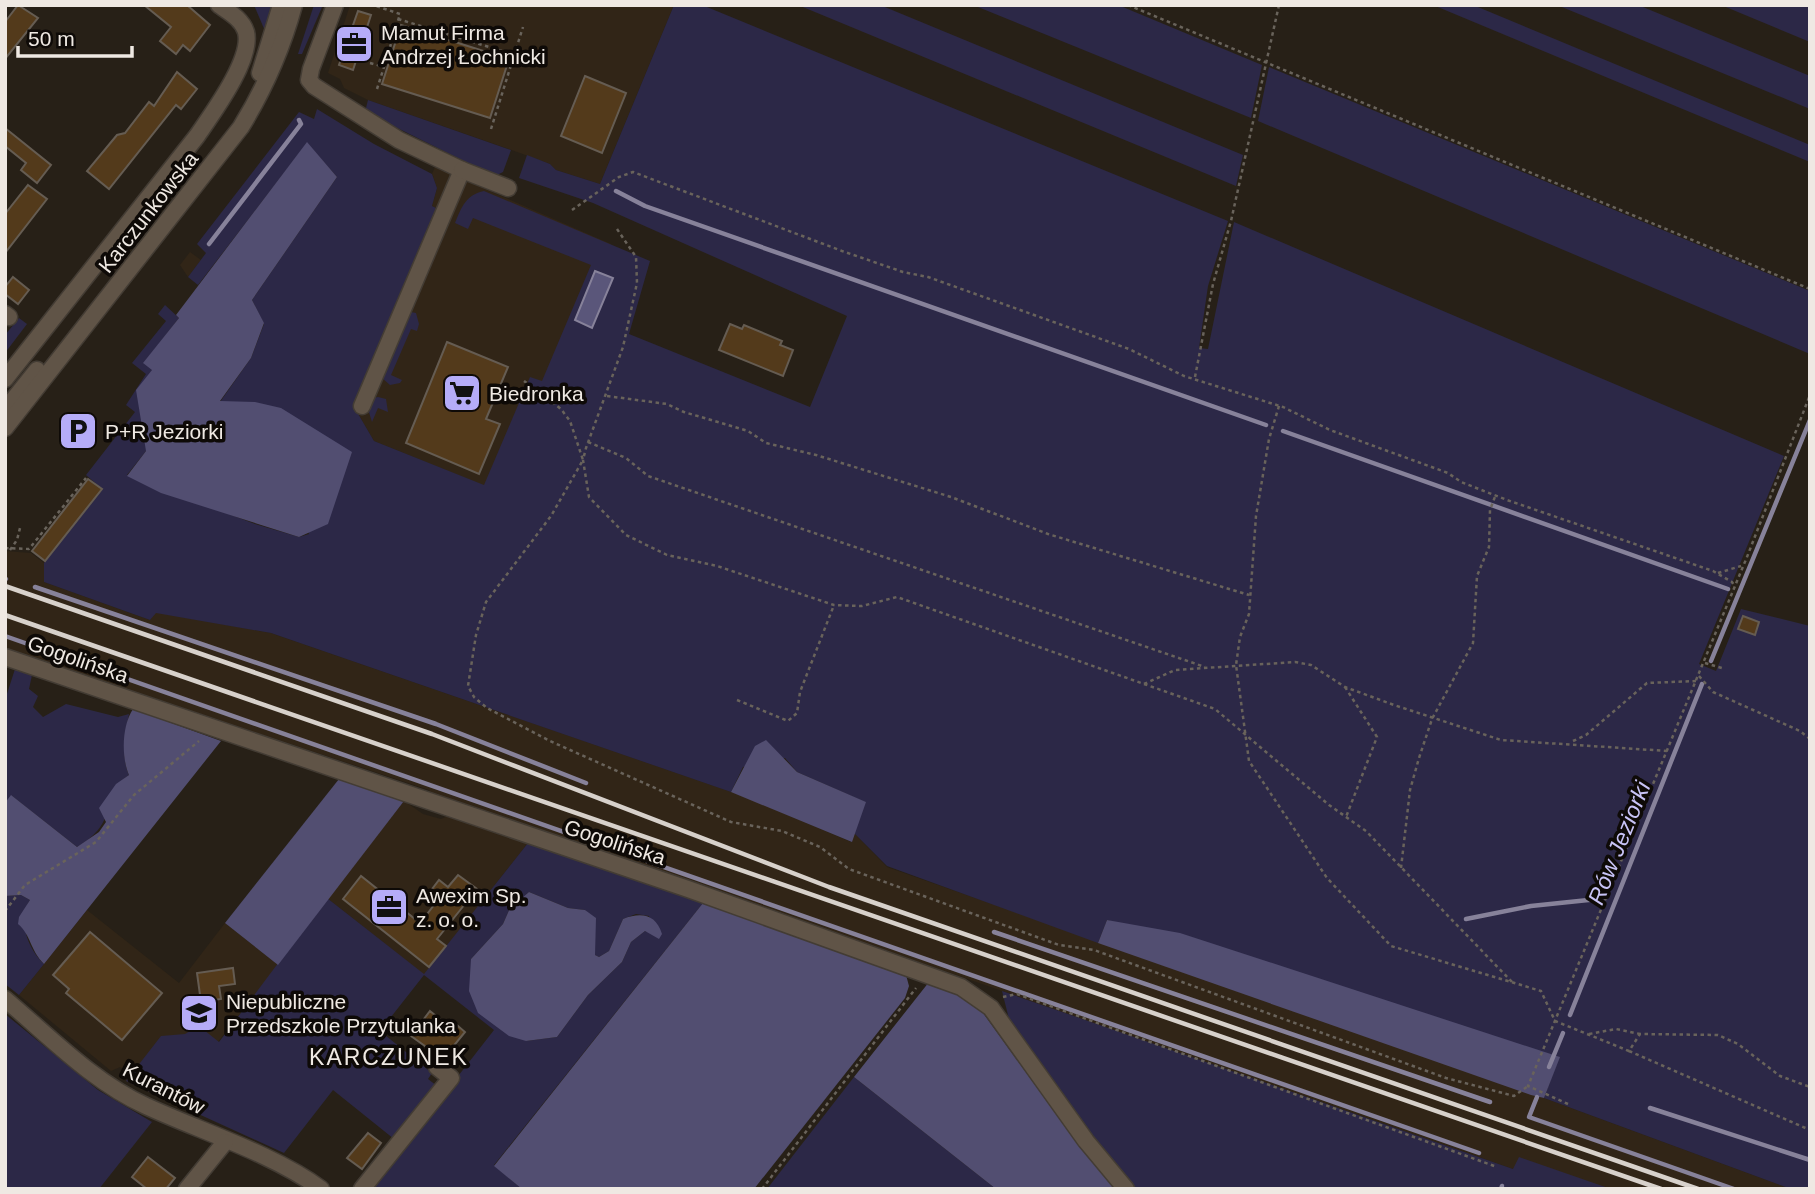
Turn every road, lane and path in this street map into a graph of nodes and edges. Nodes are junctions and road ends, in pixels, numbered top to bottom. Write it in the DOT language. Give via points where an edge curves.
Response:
graph roads {
  1 [pos="219,5"];
  2 [pos="281,5"];
  3 [pos="294,5"];
  4 [pos="335,5"];
  5 [pos="373,5"];
  6 [pos="1128,5"];
  7 [pos="1279,5"];
  8 [pos="398,19"];
  9 [pos="523,27"];
  10 [pos="515,54"];
  11 [pos="370,63"];
  12 [pos="1268,63"];
  13 [pos="384,67"];
  14 [pos="377,89"];
  15 [pos="491,128"];
  16 [pos="462,170"];
  17 [pos="508,188"];
  18 [pos="572,209"];
  19 [pos="617,229"];
  20 [pos="1810,289"];
  21 [pos="1195,378"];
  22 [pos="5,379"];
  23 [pos="524,381"];
  24 [pos="1810,395"];
  25 [pos="607,396"];
  26 [pos="362,406"];
  27 [pos="1279,406"];
  28 [pos="5,410"];
  29 [pos="5,428"];
  30 [pos="588,442"];
  31 [pos="583,460"];
  32 [pos="86,478"];
  33 [pos="1496,494"];
  34 [pos="20,528"];
  35 [pos="8,549"];
  36 [pos="1741,566"];
  37 [pos="1718,573"];
  38 [pos="1735,587"];
  39 [pos="1249,595"];
  40 [pos="834,606"];
  41 [pos="5,657"];
  42 [pos="1703,662"];
  43 [pos="1236,665"];
  44 [pos="1205,667"];
  45 [pos="1725,669"];
  46 [pos="1698,675"];
  47 [pos="1696,681"];
  48 [pos="1144,684"];
  49 [pos="1345,687"];
  50 [pos="737,700"];
  51 [pos="1432,719"];
  52 [pos="213,728"];
  53 [pos="1246,734"];
  54 [pos="1810,739"];
  55 [pos="1572,742"];
  56 [pos="1667,751"];
  57 [pos="1346,817"];
  58 [pos="1401,868"];
  59 [pos="5,911"];
  60 [pos="1512,982"];
  61 [pos="5,999"];
  62 [pos="910,1000"];
  63 [pos="991,1008"];
  64 [pos="1555,1021"];
  65 [pos="1587,1034"];
  66 [pos="1640,1034"];
  67 [pos="1629,1051"];
  68 [pos="437,1067"];
  69 [pos="1528,1086"];
  70 [pos="1810,1087"];
  71 [pos="1568,1104"];
  72 [pos="1810,1130"];
  73 [pos="225,1142"];
  74 [pos="1497,1167"];
  75 [pos="187,1189"];
  76 [pos="321,1189"];
  77 [pos="362,1189"];
  78 [pos="762,1189"];
  79 [pos="1126,1189"];
  1 -- 22 [label="street, Karczunkowska" via="242,23 246,38 243,56 223,97"];
  2 -- 28 [label="street, Karczunkowska" via="258,78 235,121"];
  3 -- 29 [label="street, Karczunkowska" via="267,82 241,127"];
  4 -- 16 [label="street" via="309,80 322,94 355,114"];
  5 -- 8 [label="path" via="400,14"];
  6 -- 12 [label="path"];
  7 -- 12 [label="path"];
  8 -- 10 [label="path"];
  8 -- 13 [label="path"];
  9 -- 10 [label="path"];
  10 -- 15 [label="path"];
  11 -- 13 [label="path"];
  12 -- 20 [label="path"];
  12 -- 21 [label="path" via="1213,284"];
  13 -- 14 [label="path"];
  16 -- 17 [label="street"];
  16 -- 26 [label="street"];
  18 -- 21 [label="path" via="633,172 842,251 999,301"];
  19 -- 25 [label="path" via="636,257 637,282"];
  21 -- 27 [label="path"];
  23 -- 31 [label="path" via="570,421"];
  24 -- 36 [label="path"];
  25 -- 30 [label="path"];
  25 -- 39 [label="path" via="667,404 748,431 766,443 914,485 1048,534"];
  27 -- 33 [label="path"];
  27 -- 39 [label="path" via="1256,516"];
  30 -- 31 [label="path"];
  30 -- 44 [label="path" via="626,458 648,476"];
  31 -- 40 [label="path" via="589,497 626,536 642,546"];
  31 -- 69 [label="path" via="551,516 486,602 468,686 487,708 731,822 782,831 820,847 849,869 982,918 1059,945 1094,950 1446,1078 1514,1096"];
  32 -- 35 [label="path" via="29,549"];
  33 -- 37 [label="path"];
  33 -- 51 [label="path" via="1489,547 1477,576 1473,643"];
  34 -- 35 [label="path"];
  36 -- 37 [label="path"];
  36 -- 38 [label="path"];
  37 -- 38 [label="path"];
  38 -- 42 [label="path"];
  39 -- 43 [label="path"];
  40 -- 48 [label="path" via="862,606 898,597"];
  40 -- 50 [label="path" via="800,692 797,713 788,721"];
  41 -- 52 [label="street, Gogolińska"];
  42 -- 45 [label="path"];
  42 -- 46 [label="path"];
  43 -- 44 [label="path"];
  43 -- 49 [label="path" via="1311,664"];
  43 -- 53 [label="path"];
  44 -- 48 [label="path" via="1175,670"];
  46 -- 47 [label="path"];
  46 -- 54 [label="path" via="1713,692"];
  47 -- 55 [label="path" via="1647,683"];
  47 -- 56 [label="path"];
  48 -- 53 [label="path" via="1215,709"];
  49 -- 51 [label="path"];
  49 -- 57 [label="path" via="1377,737"];
  51 -- 55 [label="path" via="1501,740"];
  51 -- 58 [label="path" via="1410,790"];
  52 -- 59 [label="path" via="134,795 96,842 25,885"];
  52 -- 63 [label="street, Gogolińska" via="961,987"];
  53 -- 57 [label="path"];
  53 -- 60 [label="path" via="1249,761 1327,878 1391,946"];
  55 -- 56 [label="path"];
  56 -- 64 [label="path"];
  57 -- 58 [label="path"];
  58 -- 60 [label="path"];
  60 -- 64 [label="path" via="1541,991"];
  61 -- 73 [label="street, Kurantów" via="128,1097"];
  62 -- 78 [label="path"];
  63 -- 74 [label="path" via="1005,995 1017,994"];
  63 -- 79 [label="street, Gogolińska"];
  64 -- 65 [label="path"];
  64 -- 69 [label="path"];
  65 -- 66 [label="path" via="1616,1029"];
  65 -- 67 [label="path"];
  66 -- 67 [label="path"];
  66 -- 70 [label="path" via="1718,1035 1738,1044 1780,1076"];
  67 -- 72 [label="path"];
  68 -- 77 [label="street" via="451,1078"];
  69 -- 71 [label="path"];
  73 -- 75 [label="street"];
  73 -- 76 [label="street, Kurantów" via="295,1172"];
}
